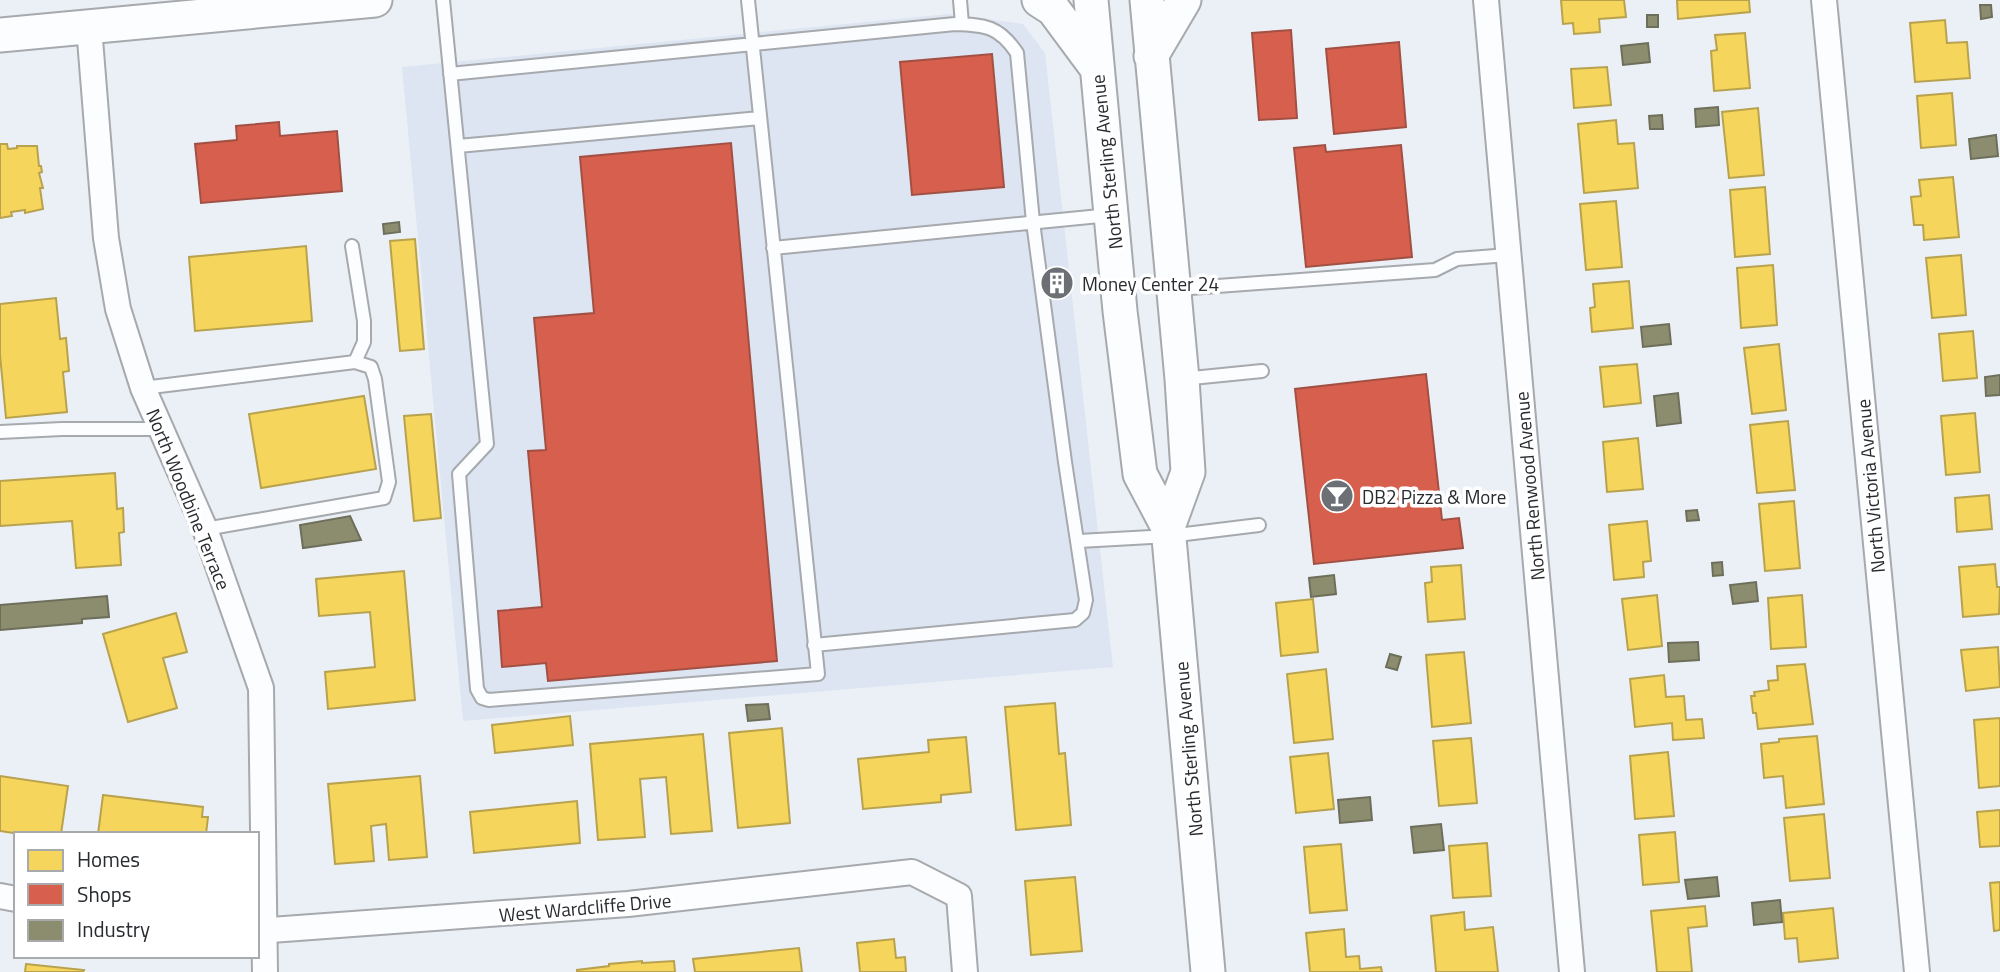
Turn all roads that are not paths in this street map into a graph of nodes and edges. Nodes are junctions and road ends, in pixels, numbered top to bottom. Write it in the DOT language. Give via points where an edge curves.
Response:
graph roads {
  1 [pos="367,0"];
  2 [pos="443,0"];
  3 [pos="748,0"];
  4 [pos="960,0"];
  5 [pos="1039,0"];
  6 [pos="1091,0"];
  7 [pos="1146,0"];
  8 [pos="1184,0"];
  9 [pos="1486,0"];
  10 [pos="1824,0"];
  11 [pos="186,9"];
  12 [pos="962,24"];
  13 [pos="89,27"];
  14 [pos="0,35"];
  15 [pos="752,45"];
  16 [pos="1151,56"];
  17 [pos="1097,69"];
  18 [pos="450,74"];
  19 [pos="760,118"];
  20 [pos="458,146"];
  21 [pos="1111,215"];
  22 [pos="1033,222"];
  23 [pos="352,246"];
  24 [pos="774,248"];
  25 [pos="1508,255"];
  26 [pos="1173,289"];
  27 [pos="355,362"];
  28 [pos="1262,371"];
  29 [pos="1182,379"];
  30 [pos="143,388"];
  31 [pos="161,429"];
  32 [pos="0,432"];
  33 [pos="1259,526"];
  34 [pos="205,529"];
  35 [pos="1168,531"];
  36 [pos="1079,541"];
  37 [pos="814,645"];
  38 [pos="261,931"];
  39 [pos="265,972"];
  40 [pos="965,972"];
  41 [pos="1208,972"];
  42 [pos="1572,972"];
  43 [pos="1917,972"];
  1 -- 11 [label="main road"];
  2 -- 18 [label="lane"];
  3 -- 15 [label="lane"];
  4 -- 12 [label="lane"];
  5 -- 17 [label="main road" via="1053,9"];
  6 -- 17 [label="main road, North Sterling Avenue"];
  7 -- 16 [label="main road, North Sterling Avenue"];
  8 -- 16 [label="main road"];
  9 -- 25 [label="street, North Renwood Avenue"];
  10 -- 43 [label="street, North Victoria Avenue"];
  11 -- 13 [label="main road"];
  12 -- 15 [label="lane"];
  12 -- 22 [label="lane" via="994,29 1017,53"];
  13 -- 14 [label="main road"];
  13 -- 30 [label="street, North Woodbine Terrace" via="106,238 118,309"];
  15 -- 18 [label="lane"];
  15 -- 19 [label="lane"];
  16 -- 26 [label="main road, North Sterling Avenue"];
  17 -- 21 [label="main road, North Sterling Avenue"];
  18 -- 20 [label="lane"];
  19 -- 20 [label="lane"];
  19 -- 24 [label="lane"];
  20 -- 37 [label="lane" via="487,444 459,474 477,688 482,698 818,674"];
  21 -- 22 [label="lane"];
  21 -- 35 [label="main road, North Sterling Avenue" via="1140,474"];
  22 -- 24 [label="lane"];
  22 -- 36 [label="lane"];
  23 -- 27 [label="lane" via="364,342"];
  24 -- 37 [label="lane"];
  25 -- 26 [label="lane" via="1457,259 1435,270"];
  25 -- 42 [label="street, North Renwood Avenue"];
  26 -- 29 [label="main road, North Sterling Avenue"];
  27 -- 30 [label="lane"];
  27 -- 34 [label="lane" via="371,367 375,379 389,482 384,498"];
  28 -- 29 [label="lane"];
  29 -- 35 [label="main road, North Sterling Avenue" via="1188,472"];
  30 -- 31 [label="street, North Woodbine Terrace"];
  31 -- 32 [label="lane"];
  31 -- 34 [label="street, North Woodbine Terrace"];
  33 -- 35 [label="lane"];
  34 -- 38 [label="street, North Woodbine Terrace" via="261,688"];
  35 -- 36 [label="lane"];
  35 -- 41 [label="main road, North Sterling Avenue"];
  36 -- 37 [label="lane" via="1086,600 1083,613 1075,620"];
  38 -- 39 [label="street, North Woodbine Terrace"];
  38 -- 40 [label="street, West Wardcliffe Drive" via="628,904 912,873 959,895"];
}
